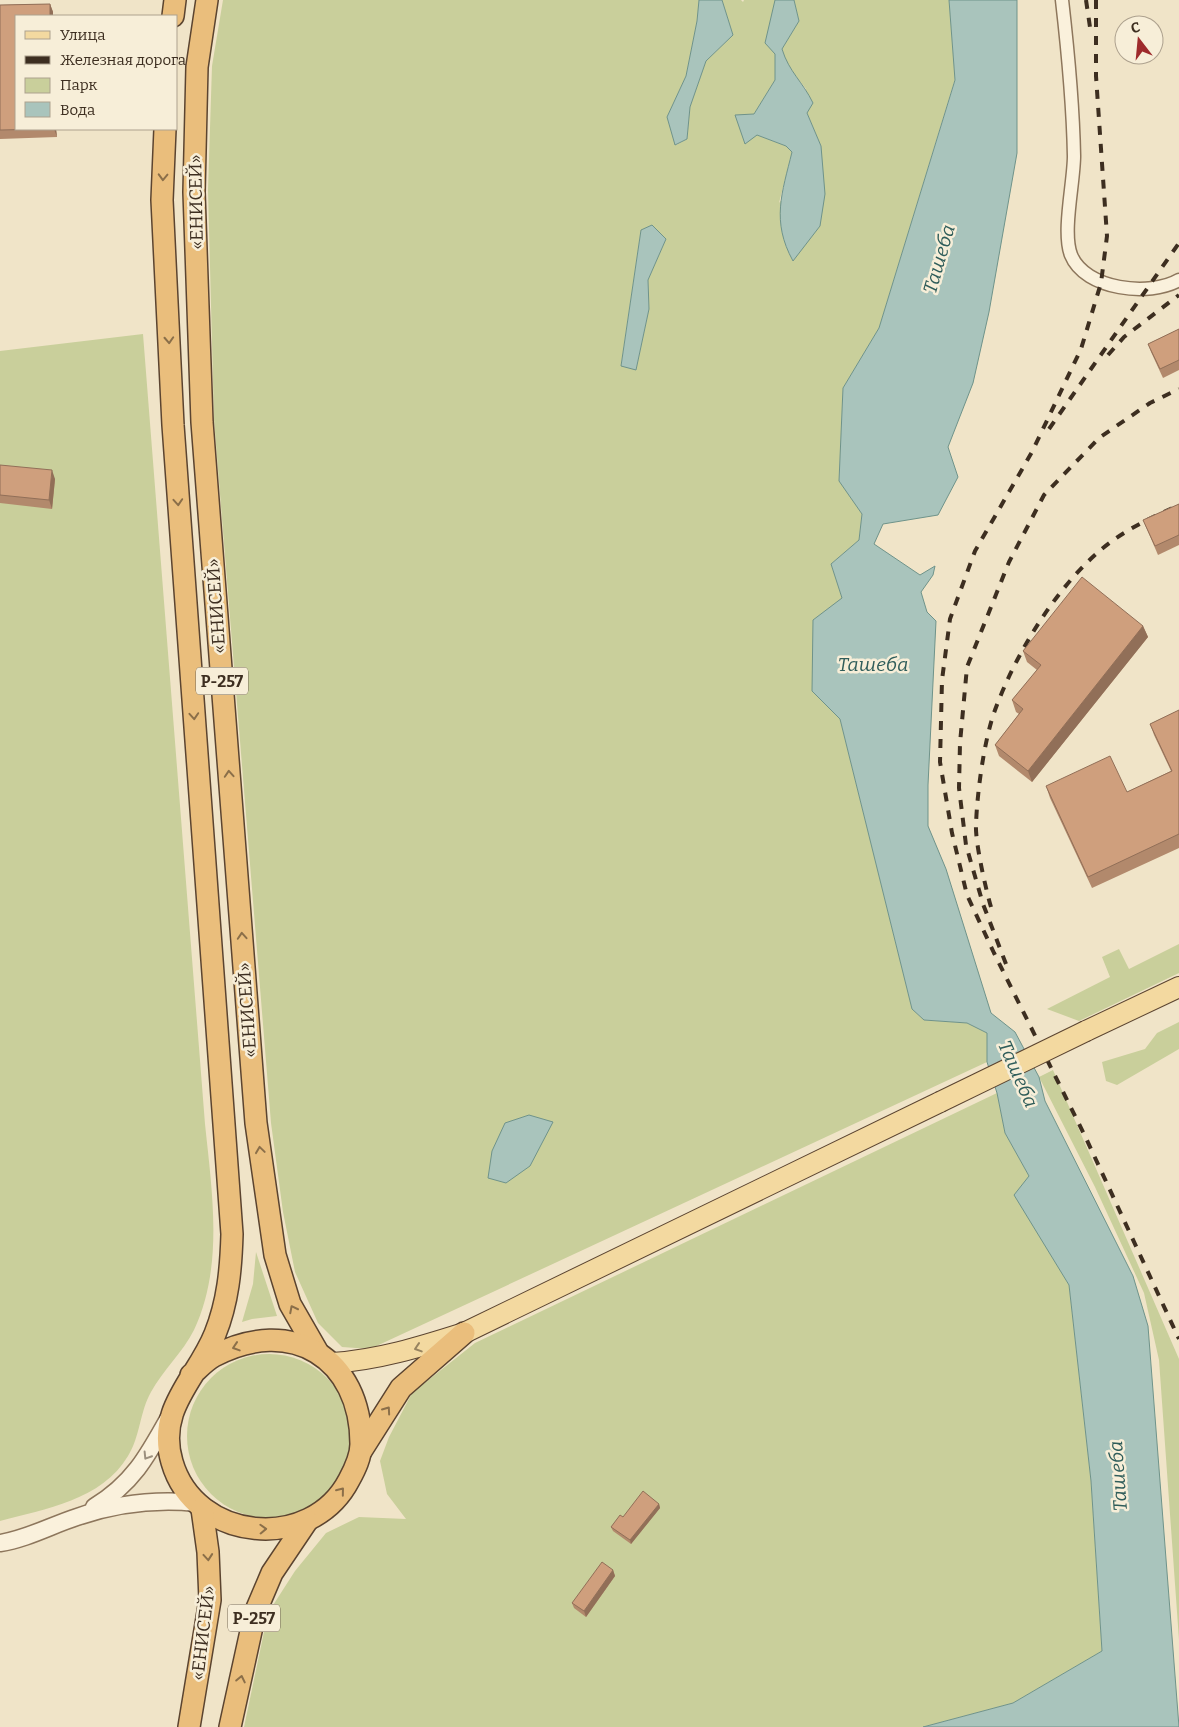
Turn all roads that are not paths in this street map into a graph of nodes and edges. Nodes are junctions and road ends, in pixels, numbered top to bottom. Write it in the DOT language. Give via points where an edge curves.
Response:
graph roads {
  1 [pos="175,0"];
  2 [pos="207,0"];
  3 [pos="1062,0"];
  4 [pos="173,15"];
  5 [pos="164,130"];
  6 [pos="1179,280"];
  7 [pos="1179,987"];
  8 [pos="464,1333"];
  9 [pos="324,1357"];
  10 [pos="190,1375"];
  11 [pos="171,1414"];
  12 [pos="361,1451"];
  13 [pos="199,1506"];
  14 [pos="79,1516"];
  15 [pos="307,1520"];
  16 [pos="0,1542"];
  17 [pos="189,1727"];
  18 [pos="230,1727"];
  1 -- 4 [label="highway"];
  9 -- 2 [label="highway, «ЕНИСЕЙ» / Р-257, one-way" via="290,1304 275,1255 255,1113 202,422 194,192 197,67"];
  3 -- 6 [label="street" via="1071,78 1074,158 1069,232 1071,255 1085,273 1101,283 1145,290 1169,286"];
  5 -- 10 [label="highway, «ЕНИСЕЙ» / Р-257, one-way" via="162,200 173,425 232,1234 223,1311 214,1336"];
  7 -- 8 [label="main road, bridge"];
  8 -- 9 [label="main road, one-way" via="363,1361"];
  12 -- 8 [label="highway, one-way" via="401,1388"];
  9 -- 10 [label="highway, «ЕНИСЕЙ» / Р-257, one-way" via="296,1342 254,1342 212,1357"];
  9 -- 12 [label="highway, «ЕНИСЕЙ» / Р-257" via="346,1381 358,1409"];
  10 -- 11 [label="highway, «ЕНИСЕЙ» / Р-257"];
  11 -- 13 [label="highway, «ЕНИСЕЙ» / Р-257" via="168,1438 171,1462 181,1484"];
  11 -- 14 [label="street, one-way" via="139,1469 126,1484 113,1496"];
  15 -- 12 [label="highway, «ЕНИСЕЙ» / Р-257, one-way" via="326,1508 344,1490"];
  13 -- 14 [label="street" via="169,1500 132,1504"];
  13 -- 15 [label="highway, «ЕНИСЕЙ» / Р-257, one-way" via="226,1523 253,1530 281,1529"];
  13 -- 17 [label="highway, «ЕНИСЕЙ» / Р-257, one-way" via="208,1552 210,1600"];
  14 -- 16 [label="street" via="13,1541"];
  18 -- 15 [label="highway, «ЕНИСЕЙ» / Р-257, one-way" via="255,1613 272,1574"];
}
